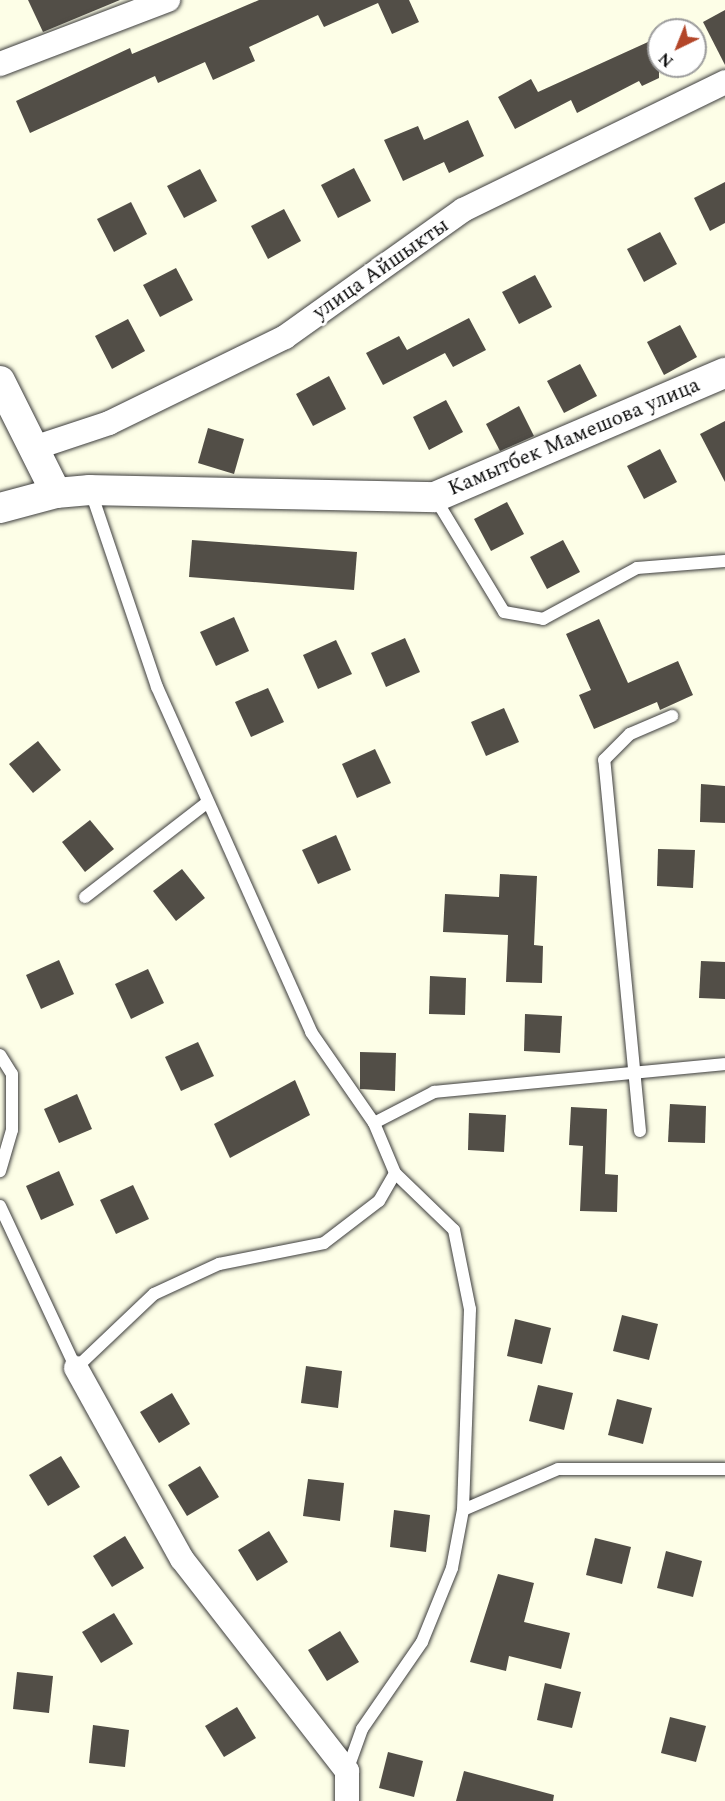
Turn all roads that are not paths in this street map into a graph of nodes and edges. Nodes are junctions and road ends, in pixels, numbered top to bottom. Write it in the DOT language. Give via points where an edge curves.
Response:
graph roads {
  1 [pos="168,0"];
  2 [pos="0,64"];
  3 [pos="725,82"];
  4 [pos="725,373"];
  5 [pos="0,381"];
  6 [pos="34,448"];
  7 [pos="90,490"];
  8 [pos="56,493"];
  9 [pos="435,497"];
  10 [pos="0,508"];
  11 [pos="725,561"];
  12 [pos="672,716"];
  13 [pos="208,802"];
  14 [pos="85,897"];
  15 [pos="0,1055"];
  16 [pos="725,1064"];
  17 [pos="635,1072"];
  18 [pos="374,1123"];
  19 [pos="640,1131"];
  20 [pos="0,1171"];
  21 [pos="395,1173"];
  22 [pos="0,1206"];
  23 [pos="76,1368"];
  24 [pos="725,1469"];
  25 [pos="463,1510"];
  26 [pos="347,1771"];
  27 [pos="347,1801"];
  1 -- 2 [label="street"];
  3 -- 6 [label="street, улица Айшыкты" via="463,210 285,338 109,423"];
  4 -- 9 [label="street, Камытбек Мамешова улица"];
  5 -- 6 [label="street"];
  6 -- 8 [label="street"];
  7 -- 8 [label="street, Камытбек Мамешова улица"];
  7 -- 9 [label="street, Камытбек Мамешова улица" via="243,497"];
  7 -- 13 [label="lane" via="157,687"];
  8 -- 10 [label="street, Камытбек Мамешова улица"];
  9 -- 11 [label="lane" via="504,612 543,619 637,568"];
  12 -- 17 [label="lane" via="630,734 604,759"];
  13 -- 14 [label="lane"];
  13 -- 18 [label="lane" via="311,1032"];
  15 -- 20 [label="lane" via="12,1074 12,1130"];
  16 -- 17 [label="lane"];
  17 -- 18 [label="lane" via="434,1092"];
  17 -- 19 [label="lane"];
  18 -- 21 [label="lane"];
  21 -- 23 [label="lane" via="379,1201 324,1243 219,1264 154,1294"];
  21 -- 25 [label="lane" via="454,1230 470,1309"];
  22 -- 23 [label="lane"];
  23 -- 26 [label="street" via="182,1559"];
  24 -- 25 [label="lane" via="558,1469"];
  25 -- 26 [label="lane" via="452,1568 422,1642 362,1729"];
  26 -- 27 [label="street"];
}
